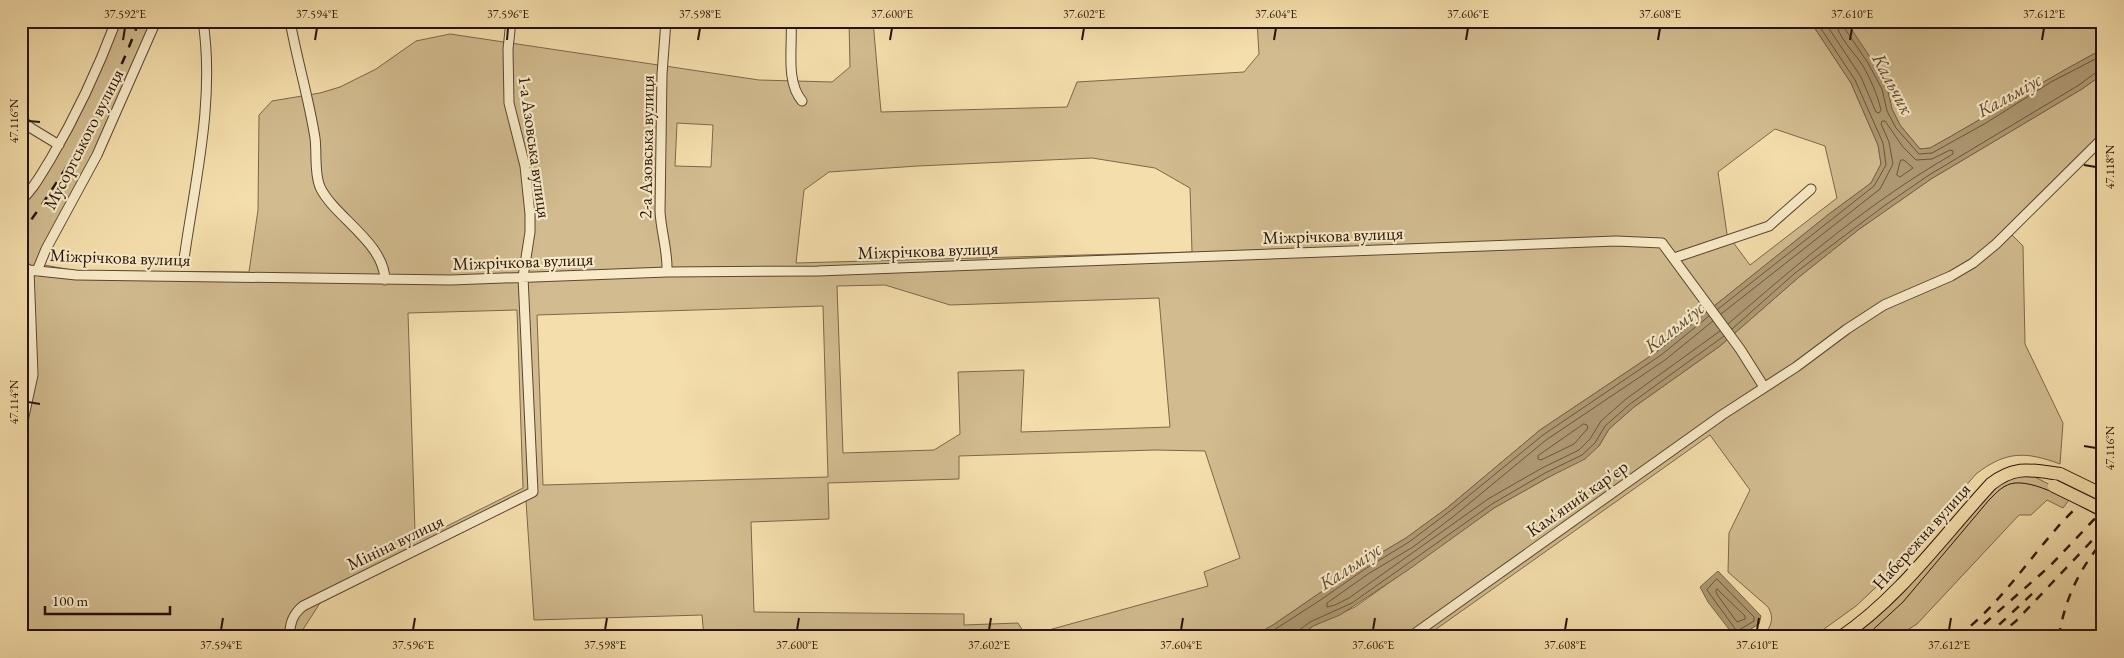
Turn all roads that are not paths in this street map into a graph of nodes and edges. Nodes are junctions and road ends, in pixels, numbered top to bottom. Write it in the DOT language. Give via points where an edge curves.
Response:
graph roads {
  1 [pos="116,21"];
  2 [pos="156,21"];
  3 [pos="203,21"];
  4 [pos="290,21"];
  5 [pos="511,21"];
  6 [pos="666,21"];
  7 [pos="790,21"];
  8 [pos="802,101"];
  9 [pos="21,119"];
  10 [pos="2103,138"];
  11 [pos="59,145"];
  12 [pos="1811,189"];
  13 [pos="21,200"];
  14 [pos="1674,258"];
  15 [pos="184,259"];
  16 [pos="29,269"];
  17 [pos="668,272"];
  18 [pos="523,277"];
  19 [pos="385,280"];
  20 [pos="1764,387"];
  21 [pos="21,430"];
  22 [pos="2057,480"];
  23 [pos="533,492"];
  24 [pos="2103,495"];
  25 [pos="2103,510"];
  26 [pos="290,637"];
  27 [pos="1410,637"];
  28 [pos="1841,637"];
  1 -- 11 [label="street" via="90,85"];
  2 -- 16 [label="street, Мусоргського вулиця" via="97,155 46,248"];
  3 -- 15 [label="street" via="207,58 206,119"];
  4 -- 19 [label="street" via="314,133 320,186 370,244 385,272"];
  5 -- 18 [label="street, 1-а Азовська вулиця" via="509,103 525,166 530,214"];
  6 -- 17 [label="street, 2-а Азовська вулиця" via="660,211"];
  7 -- 8 [label="street" via="793,80"];
  9 -- 11 [label="street"];
  10 -- 20 [label="street, Кам'яний кар'єр" via="1973,263 1884,305"];
  11 -- 13 [label="street" via="31,192"];
  12 -- 14 [label="street" via="1769,226"];
  14 -- 17 [label="street, Міжрічкова вулиця" via="1662,243 1616,241 818,271"];
  14 -- 20 [label="street, Міжрічкова вулиця"];
  16 -- 19 [label="street, Міжрічкова вулиця" via="76,275"];
  16 -- 21 [label="street" via="33,375"];
  17 -- 18 [label="street, Міжрічкова вулиця"];
  18 -- 19 [label="street, Міжрічкова вулиця"];
  18 -- 23 [label="street, 1-а Азовська вулиця"];
  20 -- 27 [label="street, Кам'яний кар'єр"];
  22 -- 24 [label="highway, bridge"];
  22 -- 25 [label="highway, bridge"];
  22 -- 28 [label="highway, Набережна вулиця" via="2031,470 2009,472 1991,484 1890,598"];
  23 -- 26 [label="street, Мініна вулиця" via="304,606 291,621"];
}
